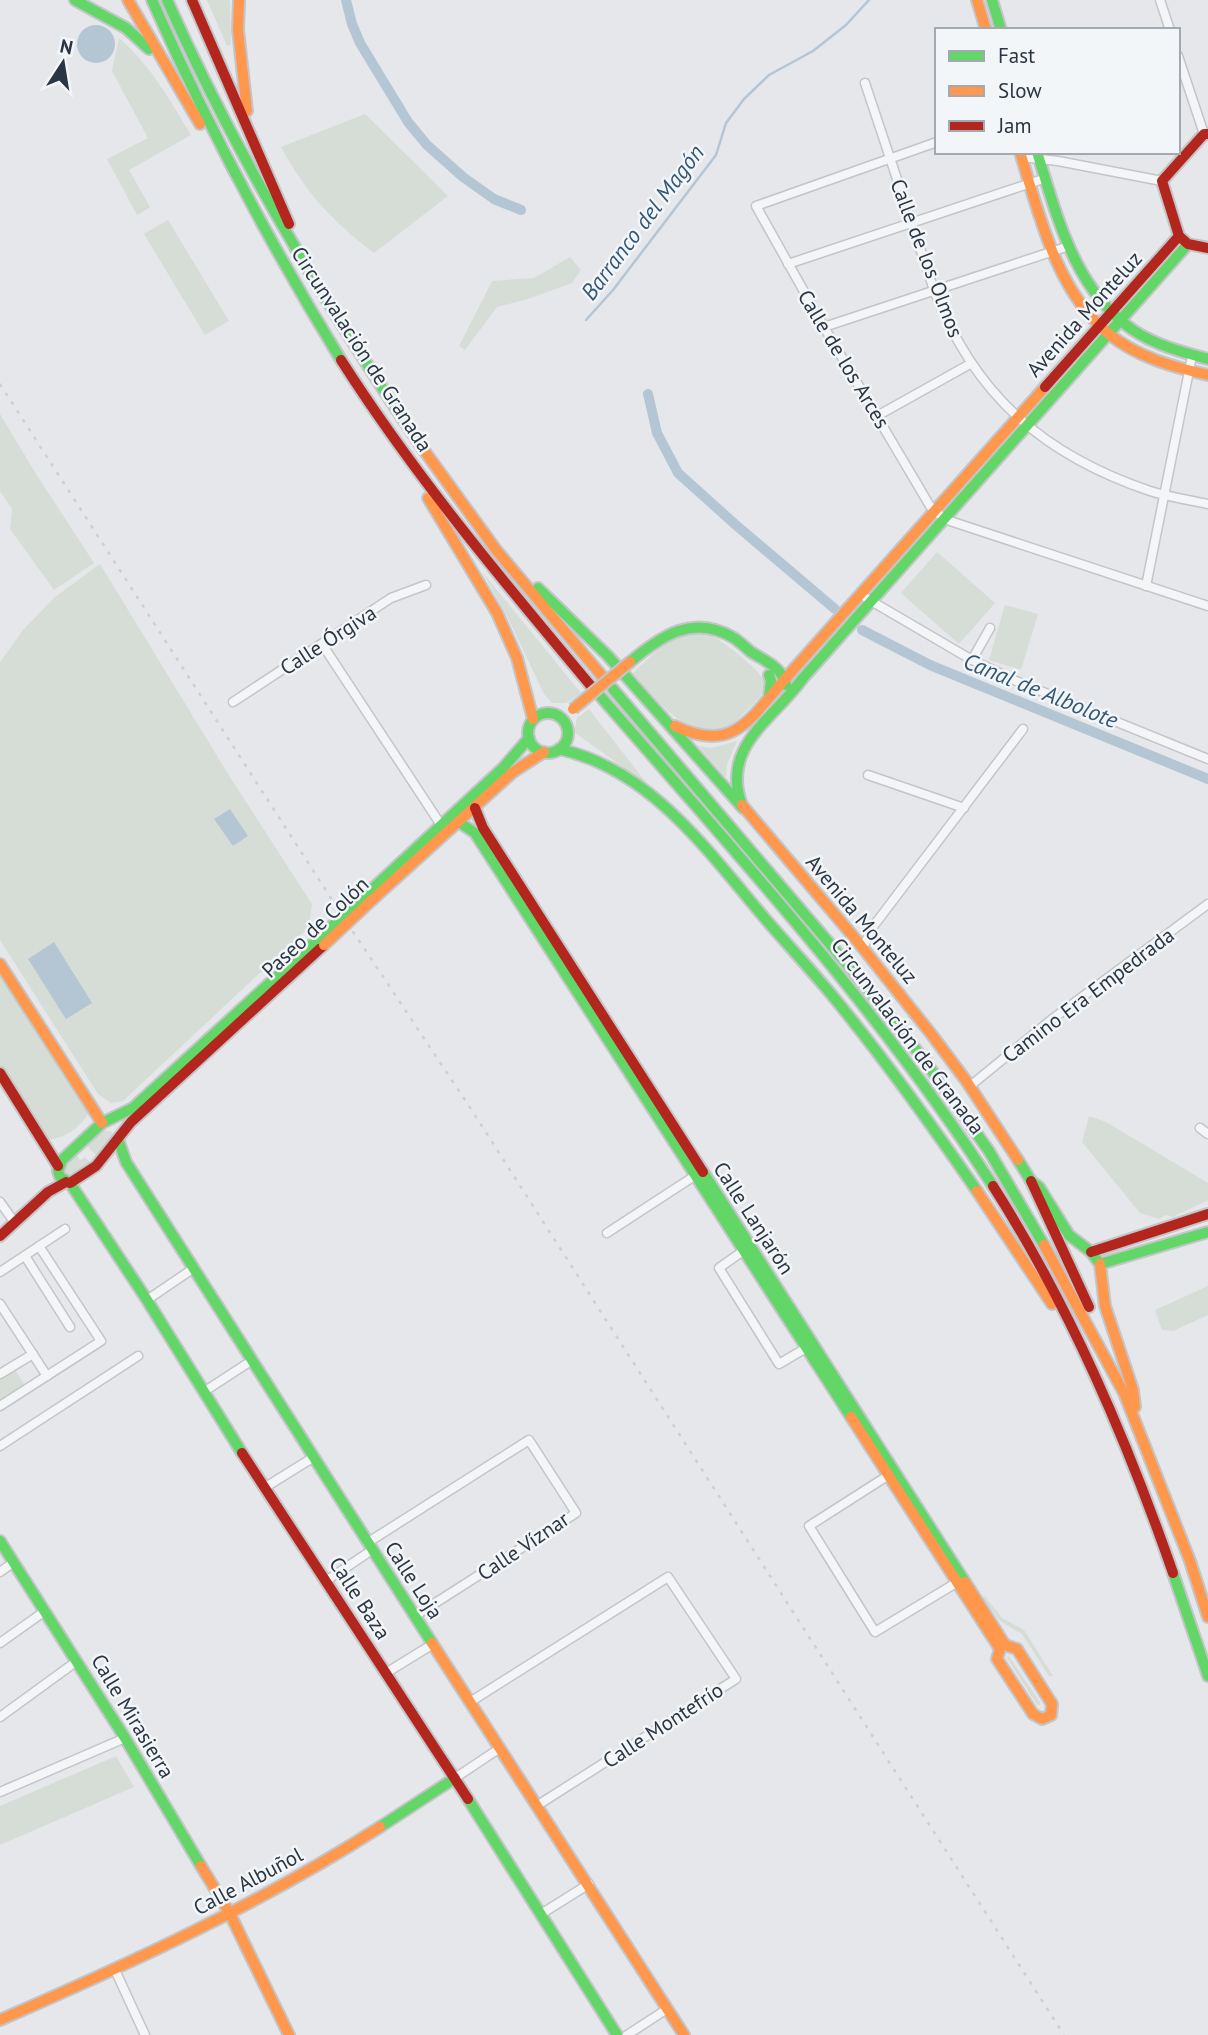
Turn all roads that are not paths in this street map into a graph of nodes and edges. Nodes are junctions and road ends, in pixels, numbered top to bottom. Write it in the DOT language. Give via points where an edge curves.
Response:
graph roads {
  1 [pos="75,0"];
  2 [pos="128,0"];
  3 [pos="152,0"];
  4 [pos="167,0"];
  5 [pos="192,0"];
  6 [pos="239,0"];
  7 [pos="976,0"];
  8 [pos="992,0"];
  9 [pos="1160,0"];
  10 [pos="985,28"];
  11 [pos="1001,28"];
  12 [pos="1169,28"];
  13 [pos="1180,62"];
  14 [pos="168,72"];
  15 [pos="865,83"];
  16 [pos="1180,84"];
  17 [pos="1188,86"];
  18 [pos="250,129"];
  19 [pos="1206,134"];
  20 [pos="935,143"];
  21 [pos="1021,155"];
  22 [pos="1038,155"];
  23 [pos="889,158"];
  24 [pos="231,167"];
  25 [pos="1046,178"];
  26 [pos="1162,181"];
  27 [pos="1030,183"];
  28 [pos="912,224"];
  29 [pos="1183,240"];
  30 [pos="1069,246"];
  31 [pos="1208,248"];
  32 [pos="1054,251"];
  33 [pos="296,252"];
  34 [pos="788,264"];
  35 [pos="934,290"];
  36 [pos="1115,317"];
  37 [pos="824,327"];
  38 [pos="1104,330"];
  39 [pos="1192,356"];
  40 [pos="1208,359"];
  41 [pos="970,364"];
  42 [pos="1188,371"];
  43 [pos="1208,375"];
  44 [pos="877,416"];
  45 [pos="1023,421"];
  46 [pos="408,456"];
  47 [pos="1164,494"];
  48 [pos="1208,503"];
  49 [pos="464,508"];
  50 [pos="935,511"];
  51 [pos="944,519"];
  52 [pos="426,585"];
  53 [pos="1146,586"];
  54 [pos="861,594"];
  55 [pos="871,602"];
  56 [pos="1208,606"];
  57 [pos="990,628"];
  58 [pos="322,644"];
  59 [pos="753,653"];
  60 [pos="972,660"];
  61 [pos="769,674"];
  62 [pos="602,676"];
  63 [pos="803,678"];
  64 [pos="785,679"];
  65 [pos="591,686"];
  66 [pos="613,689"];
  67 [pos="601,697"];
  68 [pos="769,698"];
  69 [pos="782,701"];
  70 [pos="233,702"];
  71 [pos="533,719"];
  72 [pos="563,720"];
  73 [pos="668,721"];
  74 [pos="1023,729"];
  75 [pos="529,738"];
  76 [pos="559,749"];
  77 [pos="544,752"];
  78 [pos="1208,759"];
  79 [pos="868,775"];
  80 [pos="475,808"];
  81 [pos="743,808"];
  82 [pos="964,808"];
  83 [pos="459,822"];
  84 [pos="441,825"];
  85 [pos="370,897"];
  86 [pos="1208,905"];
  87 [pos="321,942"];
  88 [pos="863,948"];
  89 [pos="0,964"];
  90 [pos="0,1073"];
  91 [pos="970,1086"];
  92 [pos="104,1123"];
  93 [pos="1200,1128"];
  94 [pos="1208,1134"];
  95 [pos="119,1140"];
  96 [pos="696,1175"];
  97 [pos="63,1176"];
  98 [pos="1031,1181"];
  99 [pos="0,1202"];
  100 [pos="1208,1214"];
  101 [pos="1187,1220"];
  102 [pos="15,1223"];
  103 [pos="65,1229"];
  104 [pos="607,1233"];
  105 [pos="1208,1233"];
  106 [pos="0,1236"];
  107 [pos="1192,1237"];
  108 [pos="39,1247"];
  109 [pos="743,1251"];
  110 [pos="1091,1252"];
  111 [pos="24,1256"];
  112 [pos="1100,1264"];
  113 [pos="194,1268"];
  114 [pos="0,1272"];
  115 [pos="147,1300"];
  116 [pos="0,1304"];
  117 [pos="70,1327"];
  118 [pos="806,1348"];
  119 [pos="1085,1352"];
  120 [pos="33,1354"];
  121 [pos="138,1356"];
  122 [pos="251,1361"];
  123 [pos="1112,1370"];
  124 [pos="0,1374"];
  125 [pos="47,1376"];
  126 [pos="205,1391"];
  127 [pos="0,1406"];
  128 [pos="1135,1419"];
  129 [pos="0,1446"];
  130 [pos="314,1457"];
  131 [pos="891,1473"];
  132 [pos="264,1488"];
  133 [pos="0,1541"];
  134 [pos="370,1547"];
  135 [pos="13,1562"];
  136 [pos="0,1572"];
  137 [pos="326,1581"];
  138 [pos="956,1583"];
  139 [pos="45,1611"];
  140 [pos="415,1616"];
  141 [pos="1208,1617"];
  142 [pos="0,1643"];
  143 [pos="433,1644"];
  144 [pos="1002,1647"];
  145 [pos="77,1661"];
  146 [pos="386,1673"];
  147 [pos="1208,1676"];
  148 [pos="470,1702"];
  149 [pos="0,1717"];
  150 [pos="125,1738"];
  151 [pos="500,1748"];
  152 [pos="455,1778"];
  153 [pos="0,1792"];
  154 [pos="538,1805"];
  155 [pos="589,1884"];
  156 [pos="230,1914"];
  157 [pos="541,1914"];
  158 [pos="116,1970"];
  159 [pos="667,2009"];
  160 [pos="0,2020"];
  161 [pos="145,2035"];
  162 [pos="289,2035"];
  163 [pos="617,2035"];
  164 [pos="627,2035"];
  165 [pos="684,2035"];
  1 -- 14 [label="main road" via="127,28"];
  2 -- 14 [label="main road"];
  3 -- 24 [label="main road, Circunvalación de Granada"];
  4 -- 33 [label="main road, Circunvalación de Granada" via="224,120"];
  5 -- 18 [label="main road"];
  6 -- 18 [label="main road" via="238,30"];
  7 -- 10 [label="main road"];
  8 -- 11 [label="main road"];
  9 -- 12 [label="street"];
  13 -- 17 [label="street"];
  14 -- 24 [label="main road" via="216,153"];
  15 -- 23 [label="street, Calle de los Olmos"];
  16 -- 17 [label="street"];
  17 -- 19 [label="street"];
  18 -- 33 [label="main road" via="293,233"];
  19 -- 26 [label="main road"];
  20 -- 23 [label="street"];
  21 -- 22 [label="street"];
  21 -- 27 [label="main road"];
  22 -- 25 [label="main road"];
  22 -- 26 [label="street"];
  23 -- 28 [label="street, Calle de los Olmos"];
  23 -- 34 [label="street, Calle de los Arces" via="756,205"];
  24 -- 46 [label="main road, Circunvalación de Granada" via="295,284"];
  25 -- 27 [label="street"];
  25 -- 30 [label="main road"];
  26 -- 29 [label="main road"];
  27 -- 28 [label="street"];
  27 -- 32 [label="main road"];
  28 -- 34 [label="street"];
  28 -- 35 [label="street, Calle de los Olmos"];
  29 -- 31 [label="main road"];
  29 -- 36 [label="main road, Avenida Monteluz"];
  30 -- 32 [label="street"];
  30 -- 36 [label="main road" via="1081,275"];
  32 -- 35 [label="street"];
  32 -- 38 [label="main road" via="1079,301"];
  33 -- 49 [label="main road, Circunvalación de Granada"];
  34 -- 37 [label="street, Calle de los Arces"];
  35 -- 37 [label="street"];
  35 -- 41 [label="street, Calle de los Olmos"];
  36 -- 38 [label="main road, Avenida Monteluz"];
  36 -- 39 [label="main road" via="1158,345"];
  37 -- 44 [label="street, Calle de los Arces"];
  38 -- 42 [label="main road" via="1140,353"];
  38 -- 45 [label="main road, Avenida Monteluz"];
  39 -- 40 [label="main road"];
  39 -- 42 [label="street"];
  41 -- 44 [label="street"];
  41 -- 45 [label="street, Calle de los Olmos"];
  42 -- 43 [label="main road"];
  42 -- 47 [label="street"];
  44 -- 50 [label="street, Calle de los Arces"];
  45 -- 47 [label="street, Calle de los Olmos" via="1080,461"];
  45 -- 50 [label="main road, Avenida Monteluz"];
  45 -- 51 [label="main road, Avenida Monteluz"];
  46 -- 65 [label="main road, Circunvalación de Granada"];
  46 -- 71 [label="main road" via="415,477 497,613 517,658"];
  47 -- 48 [label="street, Calle de los Olmos"];
  47 -- 53 [label="street"];
  49 -- 62 [label="main road, Circunvalación de Granada"];
  49 -- 73 [label="main road" via="483,521 537,587"];
  50 -- 51 [label="street"];
  50 -- 54 [label="main road, Avenida Monteluz"];
  51 -- 53 [label="street"];
  51 -- 55 [label="main road, Avenida Monteluz"];
  52 -- 58 [label="street, Calle Órgiva" via="391,598"];
  53 -- 56 [label="street"];
  54 -- 55 [label="street"];
  54 -- 64 [label="main road, Avenida Monteluz"];
  55 -- 60 [label="street"];
  55 -- 63 [label="main road, Avenida Monteluz"];
  57 -- 60 [label="street"];
  58 -- 70 [label="street, Calle Órgiva"];
  58 -- 84 [label="street"];
  59 -- 61 [label="main road"];
  59 -- 64 [label="main road"];
  59 -- 72 [label="main road, bridge" via="718,629 680,629 630,662"];
  60 -- 78 [label="street"];
  61 -- 64 [label="main road"];
  61 -- 68 [label="main road"];
  63 -- 64 [label="main road"];
  63 -- 69 [label="main road, Avenida Monteluz"];
  64 -- 68 [label="main road, Avenida Monteluz"];
  64 -- 69 [label="main road"];
  66 -- 123 [label="main road, Circunvalación de Granada" via="821,932 956,1103 1025,1210"];
  67 -- 119 [label="main road, Circunvalación de Granada" via="914,1069 1015,1220"];
  68 -- 73 [label="main road, Avenida Monteluz" via="741,729 716,739 684,731"];
  69 -- 81 [label="main road, Avenida Monteluz" via="743,749 736,767 736,793"];
  71 -- 72 [label="main road" via="551,713"];
  71 -- 75 [label="main road"];
  72 -- 76 [label="main road" via="566,738"];
  73 -- 81 [label="main road"];
  74 -- 82 [label="street"];
  75 -- 77 [label="main road"];
  75 -- 84 [label="main road, Paseo de Colón"];
  76 -- 77 [label="main road"];
  76 -- 119 [label="main road" via="595,758 631,780 658,800 720,866 869,1042"];
  77 -- 80 [label="main road, Paseo de Colón" via="513,772"];
  79 -- 82 [label="street"];
  80 -- 83 [label="main road, Paseo de Colón"];
  80 -- 131 [label="main road, Calle Lanjarón" via="487,835"];
  81 -- 88 [label="main road, Avenida Monteluz"];
  82 -- 88 [label="street" via="872,928"];
  83 -- 85 [label="main road, Paseo de Colón"];
  83 -- 96 [label="main road, Calle Lanjarón" via="475,833"];
  84 -- 85 [label="main road, Paseo de Colón"];
  85 -- 87 [label="main road, Paseo de Colón, bridge"];
  86 -- 91 [label="street, Camino Era Empedrada" via="1051,1020"];
  87 -- 92 [label="main road, Paseo de Colón" via="133,1108"];
  87 -- 95 [label="main road, Paseo de Colón" via="131,1122"];
  88 -- 91 [label="main road, Avenida Monteluz"];
  89 -- 92 [label="main road, Calle Loja"];
  90 -- 97 [label="main road, Calle Baza"];
  91 -- 98 [label="main road, Avenida Monteluz"];
  92 -- 95 [label="main road, Calle Loja" via="113,1125"];
  92 -- 97 [label="main road, Paseo de Colón"];
  93 -- 94 [label="street"];
  95 -- 97 [label="main road, Paseo de Colón" via="79,1179"];
  95 -- 113 [label="main road, Calle Loja" via="126,1162"];
  96 -- 104 [label="street"];
  96 -- 109 [label="main road, Calle Lanjarón"];
  97 -- 102 [label="main road"];
  97 -- 115 [label="main road, Calle Baza"];
  98 -- 110 [label="main road, Avenida Monteluz" via="1069,1235"];
  98 -- 123 [label="main road" via="1109,1350"];
  99 -- 102 [label="street"];
  100 -- 101 [label="main road"];
  101 -- 107 [label="street"];
  101 -- 110 [label="main road"];
  102 -- 106 [label="main road"];
  103 -- 108 [label="street"];
  105 -- 107 [label="main road"];
  107 -- 112 [label="main road"];
  108 -- 111 [label="street"];
  108 -- 125 [label="street" via="100,1340"];
  109 -- 118 [label="main road, Calle Lanjarón"];
  109 -- 118 [label="street, Calle Lanjarón" via="719,1268 779,1364"];
  110 -- 112 [label="main road, Avenida Monteluz"];
  111 -- 114 [label="street"];
  111 -- 117 [label="street"];
  112 -- 128 [label="main road" via="1105,1306 1133,1390"];
  113 -- 115 [label="street"];
  113 -- 122 [label="main road, Calle Loja"];
  115 -- 126 [label="main road, Calle Baza"];
  116 -- 120 [label="street"];
  118 -- 131 [label="main road, Calle Lanjarón"];
  119 -- 147 [label="main road, Circunvalación de Granada" via="1123,1438"];
  120 -- 124 [label="street"];
  120 -- 125 [label="street"];
  121 -- 129 [label="street"];
  122 -- 126 [label="street"];
  122 -- 130 [label="main road, Calle Loja"];
  123 -- 128 [label="main road, Circunvalación de Granada"];
  125 -- 127 [label="street"];
  126 -- 132 [label="main road, Calle Baza"];
  128 -- 141 [label="main road, Circunvalación de Granada"];
  130 -- 132 [label="street"];
  130 -- 134 [label="main road, Calle Loja"];
  131 -- 138 [label="main road, Calle Lanjarón"];
  131 -- 138 [label="street" via="808,1526 875,1632"];
  131 -- 144 [label="main road, Calle Lanjarón"];
  132 -- 137 [label="main road, Calle Baza"];
  133 -- 135 [label="main road, Calle Mirasierra"];
  134 -- 137 [label="street"];
  134 -- 140 [label="main road, Calle Loja"];
  134 -- 140 [label="street, Calle Víznar" via="529,1440 576,1513"];
  135 -- 136 [label="street"];
  135 -- 139 [label="main road, Calle Mirasierra"];
  137 -- 146 [label="main road, Calle Baza"];
  138 -- 144 [label="main road, Calle Lanjarón"];
  139 -- 142 [label="street"];
  139 -- 145 [label="main road, Calle Mirasierra"];
  140 -- 143 [label="main road, Calle Loja"];
  143 -- 146 [label="street"];
  143 -- 148 [label="main road, Calle Loja"];
  144 -- 144 [label="main road, Calle Lanjarón" via="997,1659 1033,1714 1042,1719 1051,1715 1052,1704 1017,1649"];
  145 -- 149 [label="street"];
  145 -- 150 [label="main road, Calle Mirasierra"];
  146 -- 152 [label="main road, Calle Baza"];
  148 -- 151 [label="main road, Calle Loja"];
  148 -- 154 [label="street, Calle Montefrío" via="668,1577 736,1679"];
  150 -- 153 [label="street"];
  150 -- 156 [label="main road, Calle Mirasierra"];
  151 -- 152 [label="street, Calle Albuñol"];
  151 -- 154 [label="main road, Calle Loja"];
  152 -- 156 [label="main road, Calle Albuñol" via="321,1864"];
  152 -- 157 [label="main road, Calle Baza"];
  154 -- 155 [label="main road, Calle Loja"];
  155 -- 157 [label="street"];
  155 -- 159 [label="main road, Calle Loja"];
  156 -- 158 [label="main road, Calle Albuñol"];
  156 -- 162 [label="main road, Calle Mirasierra"];
  157 -- 163 [label="main road, Calle Baza"];
  158 -- 160 [label="main road, Calle Albuñol"];
  158 -- 161 [label="street"];
  159 -- 164 [label="street"];
  159 -- 165 [label="main road, Calle Loja"];
}
